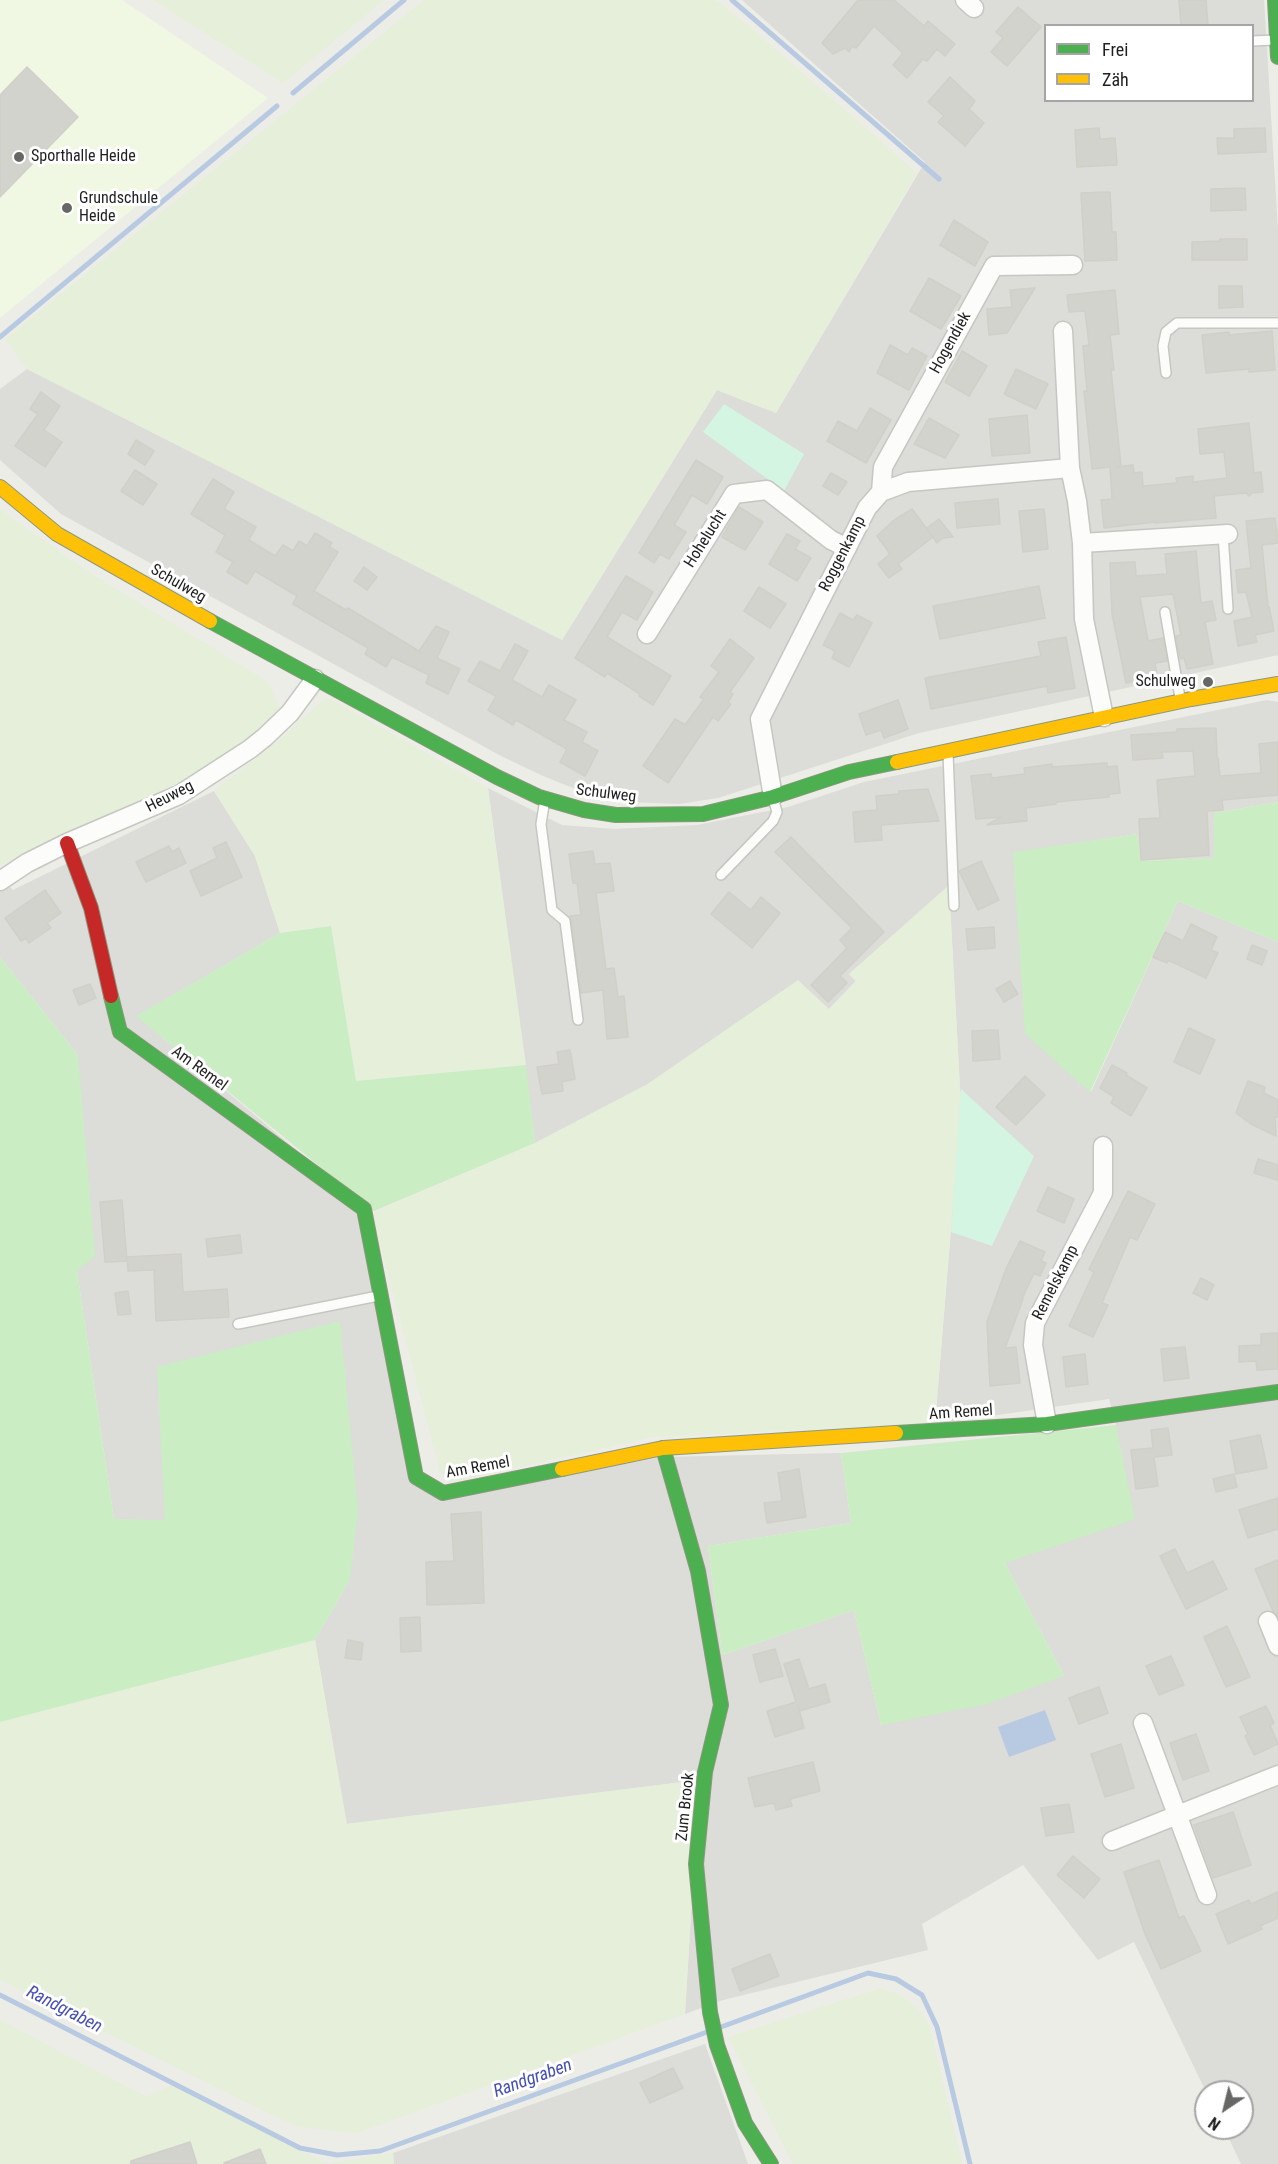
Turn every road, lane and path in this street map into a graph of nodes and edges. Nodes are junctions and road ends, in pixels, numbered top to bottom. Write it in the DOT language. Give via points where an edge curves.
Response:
graph roads {
  1 [pos="1275,0"];
  2 [pos="1277,36"];
  3 [pos="1254,41"];
  4 [pos="1278,57"];
  5 [pos="1073,265"];
  6 [pos="1278,323"];
  7 [pos="1063,331"];
  8 [pos="1166,373"];
  9 [pos="1070,468"];
  10 [pos="0,487"];
  11 [pos="881,492"];
  12 [pos="1226,534"];
  13 [pos="1082,543"];
  14 [pos="846,548"];
  15 [pos="1228,609"];
  16 [pos="1165,612"];
  17 [pos="647,634"];
  18 [pos="315,680"];
  19 [pos="1278,684"];
  20 [pos="1180,701"];
  21 [pos="1104,717"];
  22 [pos="948,751"];
  23 [pos="773,797"];
  24 [pos="545,799"];
  25 [pos="67,843"];
  26 [pos="721,875"];
  27 [pos="0,880"];
  28 [pos="954,906"];
  29 [pos="578,1020"];
  30 [pos="1104,1146"];
  31 [pos="381,1296"];
  32 [pos="238,1324"];
  33 [pos="1278,1392"];
  34 [pos="1047,1424"];
  35 [pos="663,1448"];
  36 [pos="1268,1621"];
  37 [pos="1278,1646"];
  38 [pos="1143,1723"];
  39 [pos="1278,1775"];
  40 [pos="1176,1816"];
  41 [pos="1112,1841"];
  42 [pos="1207,1895"];
  43 [pos="771,2164"];
  1 -- 2 [label="street"];
  2 -- 3 [label="lane"];
  2 -- 4 [label="street"];
  5 -- 11 [label="street, Hogendiek" via="994,266 883,467"];
  6 -- 8 [label="lane" via="1176,323 1166,332 1163,346"];
  7 -- 9 [label="street"];
  9 -- 11 [label="street" via="908,482"];
  9 -- 13 [label="street"];
  10 -- 18 [label="street, Schulweg" via="57,534"];
  11 -- 14 [label="street, Roggenkamp" via="867,508"];
  12 -- 13 [label="street"];
  12 -- 15 [label="lane"];
  13 -- 21 [label="street" via="1084,619"];
  14 -- 17 [label="street, Hohelucht" via="767,490 735,494"];
  14 -- 23 [label="street, Roggenkamp" via="760,719"];
  16 -- 20 [label="lane"];
  18 -- 24 [label="street, Schulweg"];
  18 -- 25 [label="street, Heuweg" via="290,713 250,749 179,795"];
  19 -- 20 [label="street, Schulweg"];
  20 -- 21 [label="street, Schulweg"];
  21 -- 22 [label="street, Schulweg"];
  22 -- 23 [label="street, Schulweg" via="849,772"];
  22 -- 28 [label="lane"];
  23 -- 24 [label="street, Schulweg" via="703,814 638,815 584,810"];
  23 -- 26 [label="lane" via="777,812 773,820"];
  24 -- 29 [label="lane" via="541,824 552,910 565,921"];
  25 -- 27 [label="street, Heuweg"];
  25 -- 31 [label="street, Am Remel" via="92,908 120,1032 364,1209"];
  30 -- 34 [label="street, Remelskamp" via="1103,1193 1035,1323 1033,1345"];
  31 -- 32 [label="lane"];
  31 -- 35 [label="street, Am Remel" via="416,1477 443,1493"];
  33 -- 34 [label="street, Am Remel"];
  34 -- 35 [label="street, Am Remel"];
  35 -- 43 [label="street, Zum Brook" via="698,1570 721,1705 705,1772 696,1864 711,2012 717,2045 745,2123"];
  36 -- 37 [label="street"];
  38 -- 40 [label="street"];
  39 -- 40 [label="street"];
  40 -- 41 [label="street"];
  40 -- 42 [label="street"];
}
